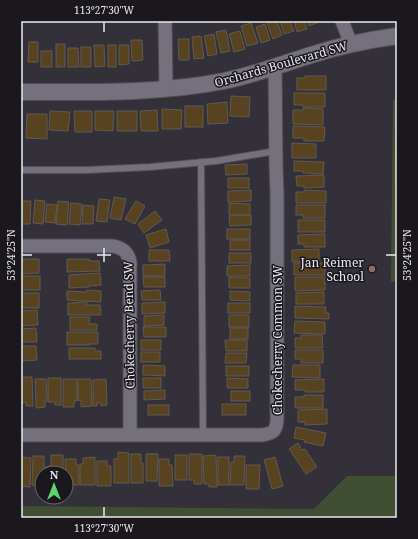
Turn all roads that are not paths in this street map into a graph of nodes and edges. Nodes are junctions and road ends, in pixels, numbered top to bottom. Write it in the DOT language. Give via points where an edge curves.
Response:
graph roads {
  1 [pos="165,21"];
  2 [pos="342,21"];
  3 [pos="397,36"];
  4 [pos="351,44"];
  5 [pos="275,67"];
  6 [pos="166,89"];
  7 [pos="21,92"];
  8 [pos="276,151"];
  9 [pos="201,162"];
  10 [pos="21,170"];
  11 [pos="21,246"];
  12 [pos="130,434"];
  13 [pos="203,434"];
  14 [pos="21,435"];
  1 -- 6 [label="street"];
  2 -- 4 [label="street"];
  3 -- 4 [label="street, Orchards Boulevard SW"];
  4 -- 5 [label="street, Orchards Boulevard SW"];
  5 -- 6 [label="street, Orchards Boulevard SW" via="226,80"];
  5 -- 8 [label="street, Chokecherry Common SW"];
  6 -- 7 [label="street, Orchards Boulevard SW"];
  8 -- 9 [label="lane"];
  8 -- 13 [label="street, Chokecherry Common SW" via="277,426 267,434"];
  9 -- 10 [label="lane" via="87,170"];
  9 -- 13 [label="lane"];
  11 -- 12 [label="street, Chokecherry Bend SW" via="113,246 124,249 129,256"];
  12 -- 13 [label="street, Chokecherry Common SW"];
  12 -- 14 [label="street, Chokecherry Common SW"];
}
